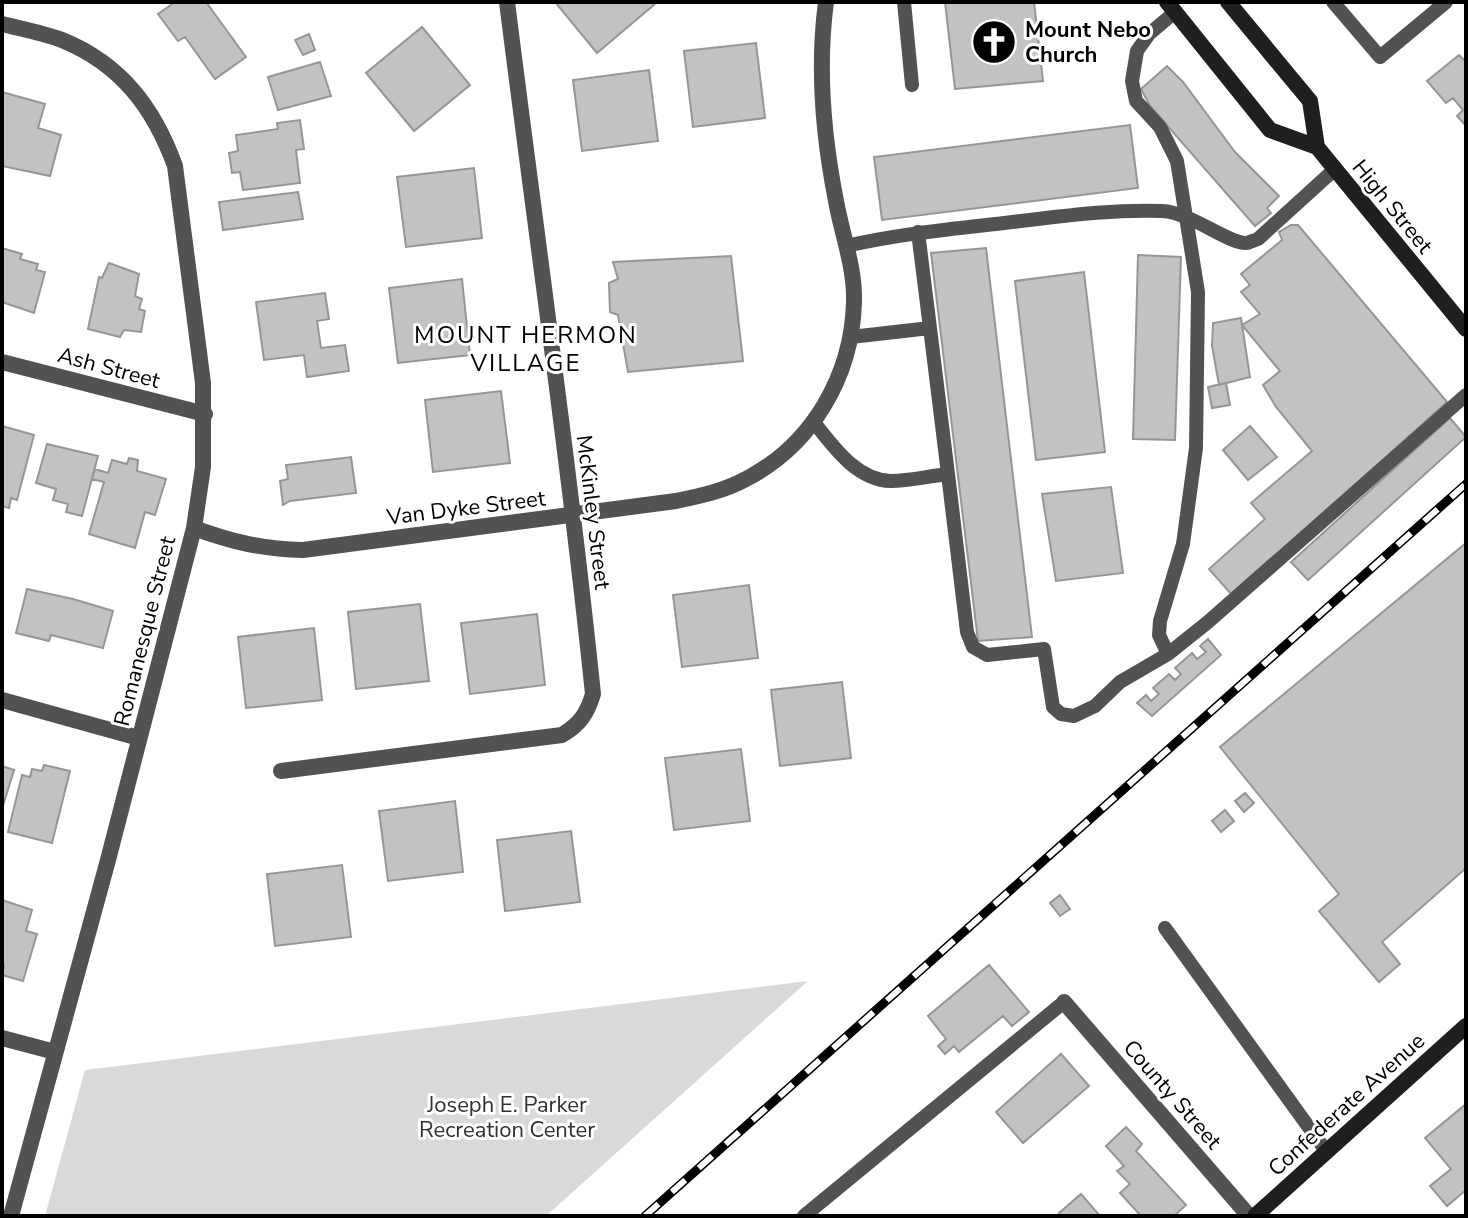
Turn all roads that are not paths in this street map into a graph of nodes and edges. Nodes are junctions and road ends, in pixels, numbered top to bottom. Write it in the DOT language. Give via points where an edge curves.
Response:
graph roads {
  1 [pos="507,2"];
  2 [pos="826,2"];
  3 [pos="904,2"];
  4 [pos="1228,2"];
  5 [pos="1446,2"];
  6 [pos="1340,5"];
  7 [pos="1171,7"];
  8 [pos="2,24"];
  9 [pos="912,85"];
  10 [pos="1317,147"];
  11 [pos="1335,169"];
  12 [pos="1185,216"];
  13 [pos="918,232"];
  14 [pos="845,241"];
  15 [pos="930,328"];
  16 [pos="1466,329"];
  17 [pos="851,337"];
  18 [pos="2,362"];
  19 [pos="1466,395"];
  20 [pos="205,414"];
  21 [pos="813,421"];
  22 [pos="948,474"];
  23 [pos="574,515"];
  24 [pos="194,528"];
  25 [pos="1168,654"];
  26 [pos="2,700"];
  27 [pos="139,738"];
  28 [pos="281,771"];
  29 [pos="1165,928"];
  30 [pos="1064,1002"];
  31 [pos="1466,1026"];
  32 [pos="2,1038"];
  33 [pos="55,1052"];
  34 [pos="1326,1151"];
  35 [pos="11,1216"];
  36 [pos="804,1216"];
  37 [pos="1249,1216"];
  38 [pos="1255,1216"];
  1 -- 23 [label="street, McKinley Street"];
  2 -- 14 [label="street, Van Dyke Street" via="821,73 825,139"];
  3 -- 9 [label="lane"];
  4 -- 10 [label="main road" via="1310,101"];
  5 -- 6 [label="lane" via="1380,57"];
  7 -- 10 [label="main road" via="1270,130"];
  7 -- 12 [label="lane" via="1137,51 1132,81 1136,101 1170,142"];
  8 -- 20 [label="street, Romanesque Street" via="61,40 92,55 121,76 163,133 175,166"];
  10 -- 11 [label="main road, High Street"];
  11 -- 12 [label="lane" via="1258,239 1247,243"];
  11 -- 16 [label="main road, High Street"];
  12 -- 13 [label="lane" via="1137,210"];
  12 -- 25 [label="lane" via="1198,292 1196,448 1183,544 1160,621 1159,635"];
  13 -- 14 [label="lane"];
  13 -- 15 [label="lane"];
  14 -- 17 [label="street, Van Dyke Street" via="854,300"];
  15 -- 17 [label="lane"];
  15 -- 22 [label="lane"];
  17 -- 21 [label="street, Van Dyke Street" via="841,372"];
  18 -- 20 [label="street, Ash Street"];
  19 -- 25 [label="lane"];
  20 -- 24 [label="street, Romanesque Street"];
  21 -- 22 [label="lane" via="864,474 892,481"];
  21 -- 23 [label="street, Van Dyke Street" via="777,459 712,493"];
  22 -- 25 [label="lane" via="967,632 979,652 1044,649 1053,707 1074,716 1086,713 1120,682"];
  23 -- 24 [label="street, Van Dyke Street" via="303,550 231,542"];
  23 -- 28 [label="street, McKinley Street" via="593,694 577,725 562,735"];
  24 -- 27 [label="street, Romanesque Street"];
  26 -- 27 [label="street"];
  27 -- 33 [label="street, Romanesque Street"];
  29 -- 34 [label="lane"];
  30 -- 36 [label="lane"];
  30 -- 37 [label="street, County Street"];
  31 -- 34 [label="main road, Confederate Avenue"];
  32 -- 33 [label="street"];
  33 -- 35 [label="street, Romanesque Street"];
  34 -- 38 [label="main road, Confederate Avenue"];
}
